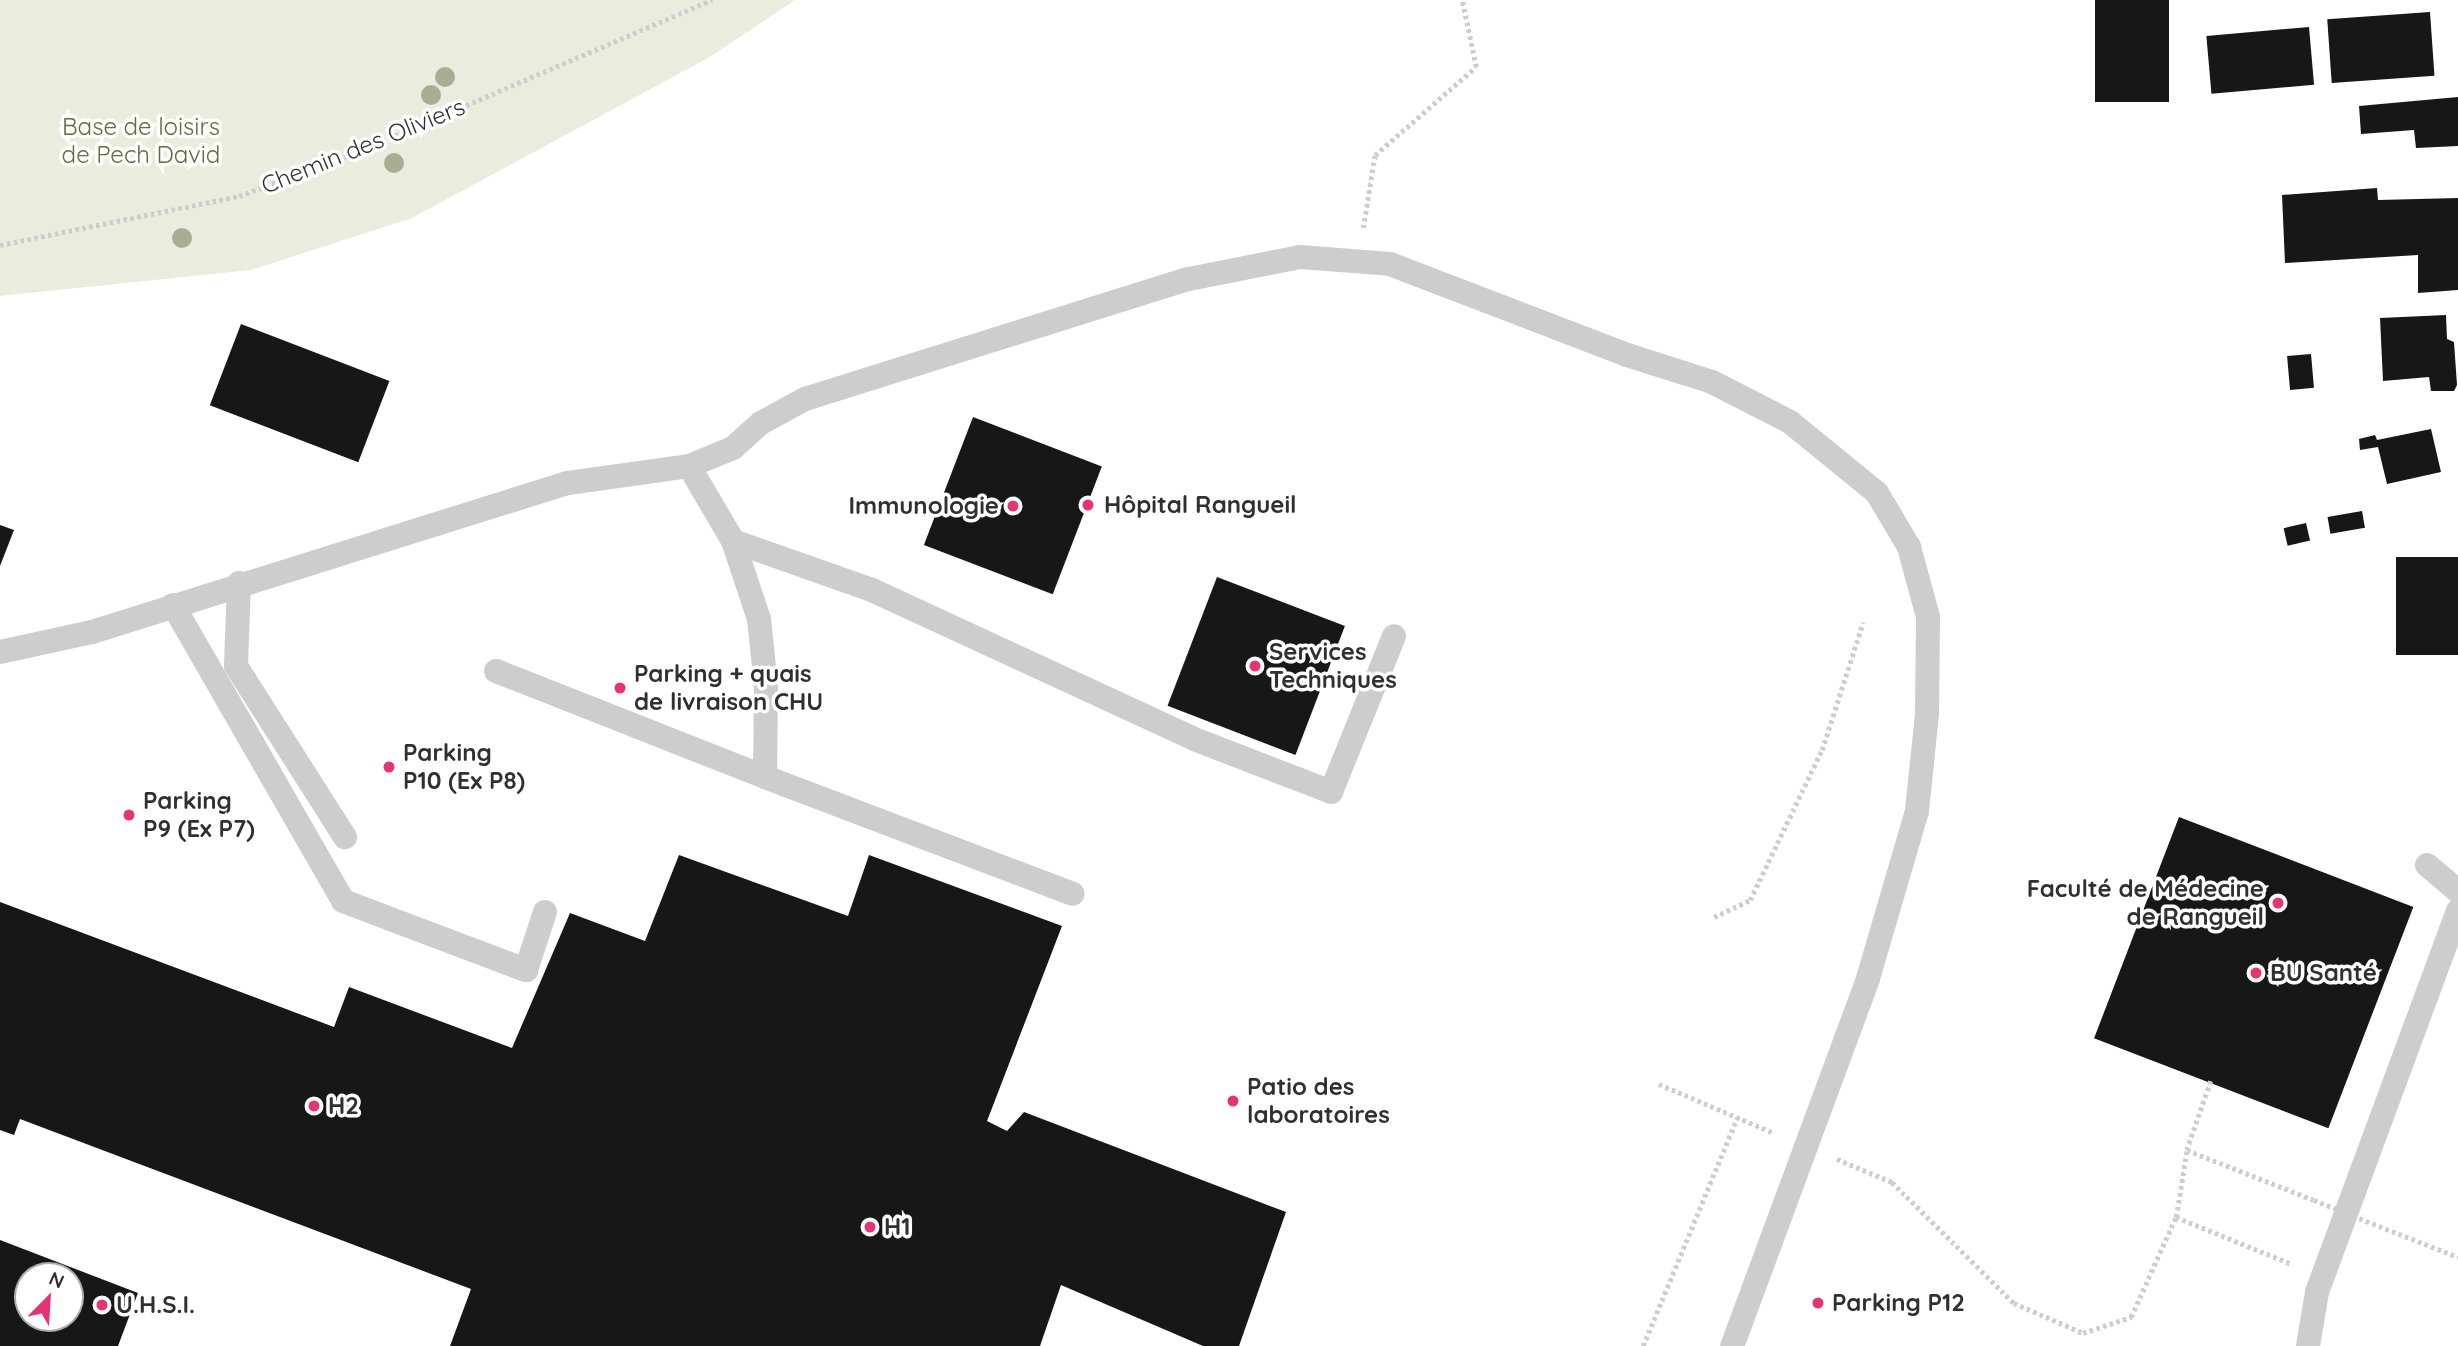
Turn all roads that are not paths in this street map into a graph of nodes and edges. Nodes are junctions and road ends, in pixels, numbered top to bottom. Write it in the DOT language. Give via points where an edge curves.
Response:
graph roads {
  1 [pos="689,466"];
  2 [pos="733,541"];
  3 [pos="239,583"];
  4 [pos="173,605"];
  5 [pos="1394,636"];
  6 [pos="0,652"];
  7 [pos="496,671"];
  8 [pos="765,778"];
  9 [pos="345,837"];
  10 [pos="2427,865"];
  11 [pos="2458,891"];
  12 [pos="1073,894"];
  13 [pos="2458,911"];
  14 [pos="545,912"];
  15 [pos="1732,1346"];
  16 [pos="2308,1346"];
  1 -- 2 [label="lane"];
  1 -- 3 [label="lane" via="568,483"];
  1 -- 15 [label="lane" via="733,448 761,423 805,399 1189,279 1300,257 1390,264 1627,355 1712,382 1790,422 1877,493 1909,547 1928,617 1927,714 1917,811 1868,979"];
  2 -- 5 [label="lane" via="872,590 1194,738 1331,792"];
  2 -- 8 [label="lane" via="759,619 766,685"];
  3 -- 4 [label="lane"];
  3 -- 9 [label="lane" via="236,666"];
  4 -- 6 [label="lane" via="92,632"];
  4 -- 14 [label="lane" via="343,901 526,970"];
  7 -- 8 [label="lane"];
  8 -- 12 [label="lane"];
  10 -- 11 [label="lane"];
  13 -- 16 [label="lane" via="2323,1276"];
}
